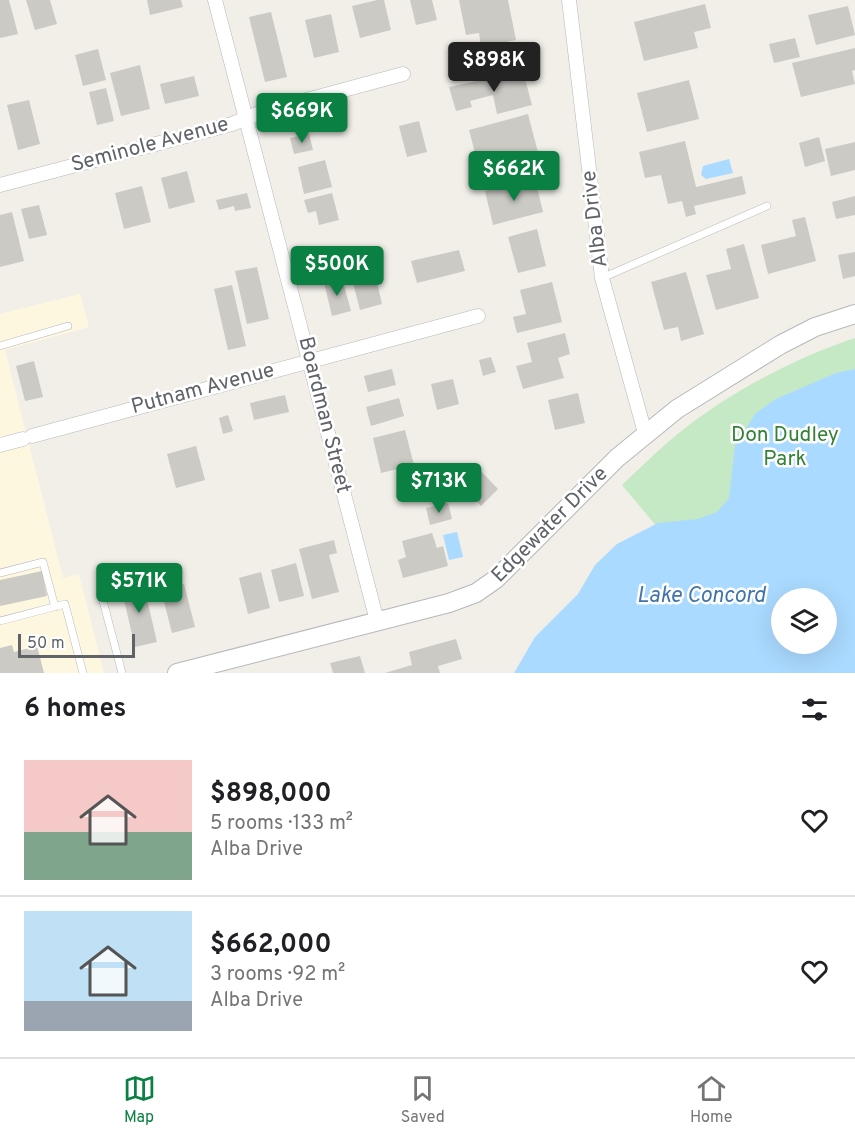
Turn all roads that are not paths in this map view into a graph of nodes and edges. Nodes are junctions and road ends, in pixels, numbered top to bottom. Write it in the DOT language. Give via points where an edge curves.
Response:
graph roads {
  1 [pos="215,0"];
  2 [pos="569,0"];
  3 [pos="403,74"];
  4 [pos="245,119"];
  5 [pos="0,185"];
  6 [pos="767,206"];
  7 [pos="602,279"];
  8 [pos="855,314"];
  9 [pos="478,316"];
  10 [pos="68,326"];
  11 [pos="1,344"];
  12 [pos="311,360"];
  13 [pos="645,434"];
  14 [pos="0,445"];
  15 [pos="0,573"];
  16 [pos="102,597"];
  17 [pos="55,607"];
  18 [pos="0,621"];
  19 [pos="377,621"];
  20 [pos="83,673"];
  21 [pos="122,673"];
  22 [pos="177,673"];
  1 -- 4 [label="street, Boardman Street"];
  2 -- 7 [label="street, Alba Drive"];
  3 -- 4 [label="street, Seminole Avenue"];
  4 -- 5 [label="street, Seminole Avenue"];
  4 -- 12 [label="street, Boardman Street"];
  6 -- 7 [label="lane"];
  7 -- 13 [label="street, Alba Drive"];
  8 -- 13 [label="street, Edgewater Drive" via="815,327 780,345 677,409"];
  9 -- 12 [label="street, Putnam Avenue"];
  10 -- 11 [label="lane"];
  12 -- 14 [label="street, Putnam Avenue"];
  12 -- 19 [label="street, Boardman Street"];
  13 -- 19 [label="street, Edgewater Drive" via="486,588 461,599"];
  15 -- 17 [label="lane" via="43,562"];
  16 -- 21 [label="lane"];
  17 -- 18 [label="lane"];
  17 -- 20 [label="lane" via="65,604"];
  19 -- 22 [label="street, Edgewater Drive"];
}
